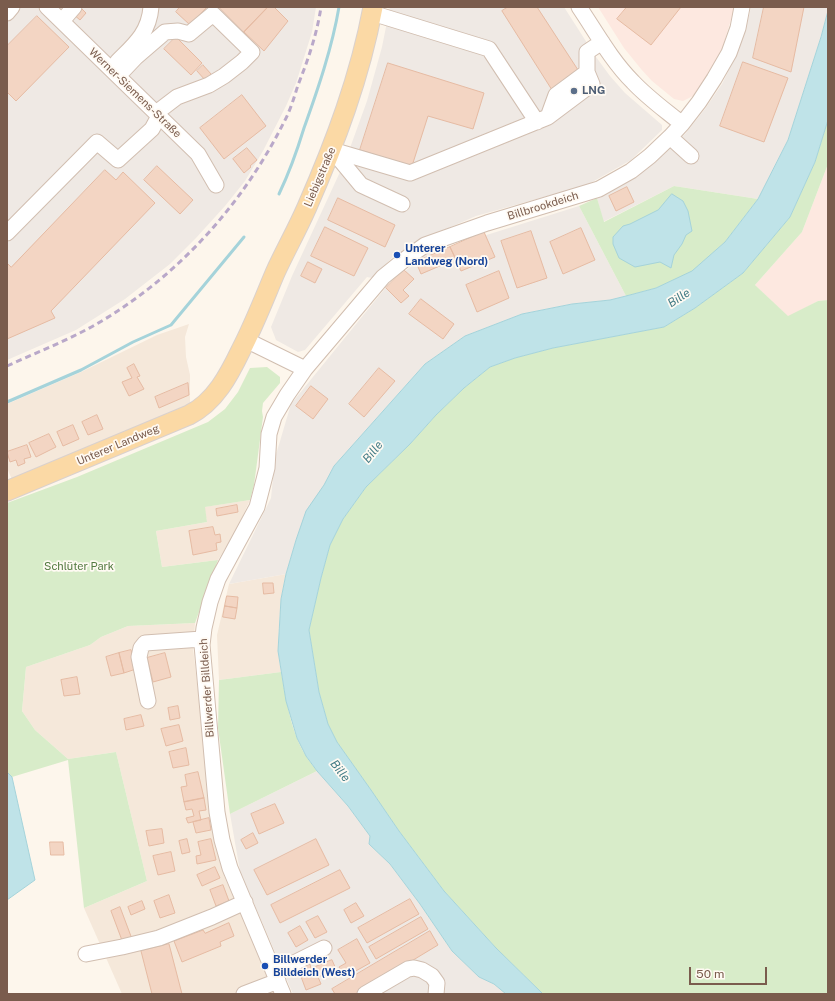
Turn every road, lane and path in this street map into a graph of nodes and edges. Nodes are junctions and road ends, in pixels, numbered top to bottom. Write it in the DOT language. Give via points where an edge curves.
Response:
graph roads {
  1 [pos="12,7"];
  2 [pos="47,7"];
  3 [pos="74,7"];
  4 [pos="151,7"];
  5 [pos="579,7"];
  6 [pos="742,7"];
  7 [pos="372,10"];
  8 [pos="7,13"];
  9 [pos="62,21"];
  10 [pos="602,42"];
  11 [pos="114,72"];
  12 [pos="157,114"];
  13 [pos="543,119"];
  14 [pos="682,124"];
  15 [pos="670,137"];
  16 [pos="332,150"];
  17 [pos="691,156"];
  18 [pos="216,185"];
  19 [pos="402,204"];
  20 [pos="7,233"];
  21 [pos="246,340"];
  22 [pos="305,369"];
  23 [pos="221,387"];
  24 [pos="7,491"];
  25 [pos="202,639"];
  26 [pos="148,701"];
  27 [pos="245,902"];
  28 [pos="324,948"];
  29 [pos="86,954"];
  30 [pos="279,982"];
  31 [pos="244,994"];
  32 [pos="365,994"];
  33 [pos="436,994"];
  1 -- 8 [label="street"];
  2 -- 9 [label="street, Werner-Siemens-Straße"];
  3 -- 9 [label="street"];
  4 -- 11 [label="street" via="142,35"];
  5 -- 10 [label="street"];
  6 -- 14 [label="street, Billbrookdeich" via="729,53 699,102"];
  7 -- 13 [label="street" via="489,49"];
  7 -- 16 [label="main road, Liebigstraße" via="361,62"];
  9 -- 11 [label="street, Werner-Siemens-Straße"];
  10 -- 13 [label="street" via="588,52 587,72 592,84"];
  10 -- 14 [label="street" via="632,82"];
  11 -- 12 [label="street, Werner-Siemens-Straße"];
  11 -- 12 [label="street" via="165,32 178,31 190,34 213,14 252,52 224,76 209,85 177,97"];
  12 -- 18 [label="street, Werner-Siemens-Straße" via="198,154"];
  12 -- 20 [label="street" via="152,129 118,160 97,142"];
  13 -- 16 [label="street" via="410,173"];
  14 -- 15 [label="street, Billbrookdeich"];
  15 -- 17 [label="street"];
  15 -- 22 [label="street, Billbrookdeich" via="631,171 599,189 487,223 425,246 384,277"];
  16 -- 19 [label="street" via="361,185"];
  16 -- 21 [label="main road, Liebigstraße"];
  21 -- 22 [label="street"];
  21 -- 23 [label="main road, Liebigstraße"];
  22 -- 25 [label="street, Billwerder Billdeich" via="274,417 269,434 267,468 257,507 218,579"];
  23 -- 24 [label="main road, Unterer Landweg" via="196,412"];
  25 -- 26 [label="street" via="145,643 139,657"];
  25 -- 27 [label="street, Billwerder Billdeich" via="217,812 230,868"];
  27 -- 29 [label="street" via="159,938"];
  27 -- 30 [label="street, Billwerder Billdeich"];
  28 -- 30 [label="street"];
  30 -- 31 [label="street"];
  32 -- 33 [label="street" via="414,968 432,976 437,983"];
}
